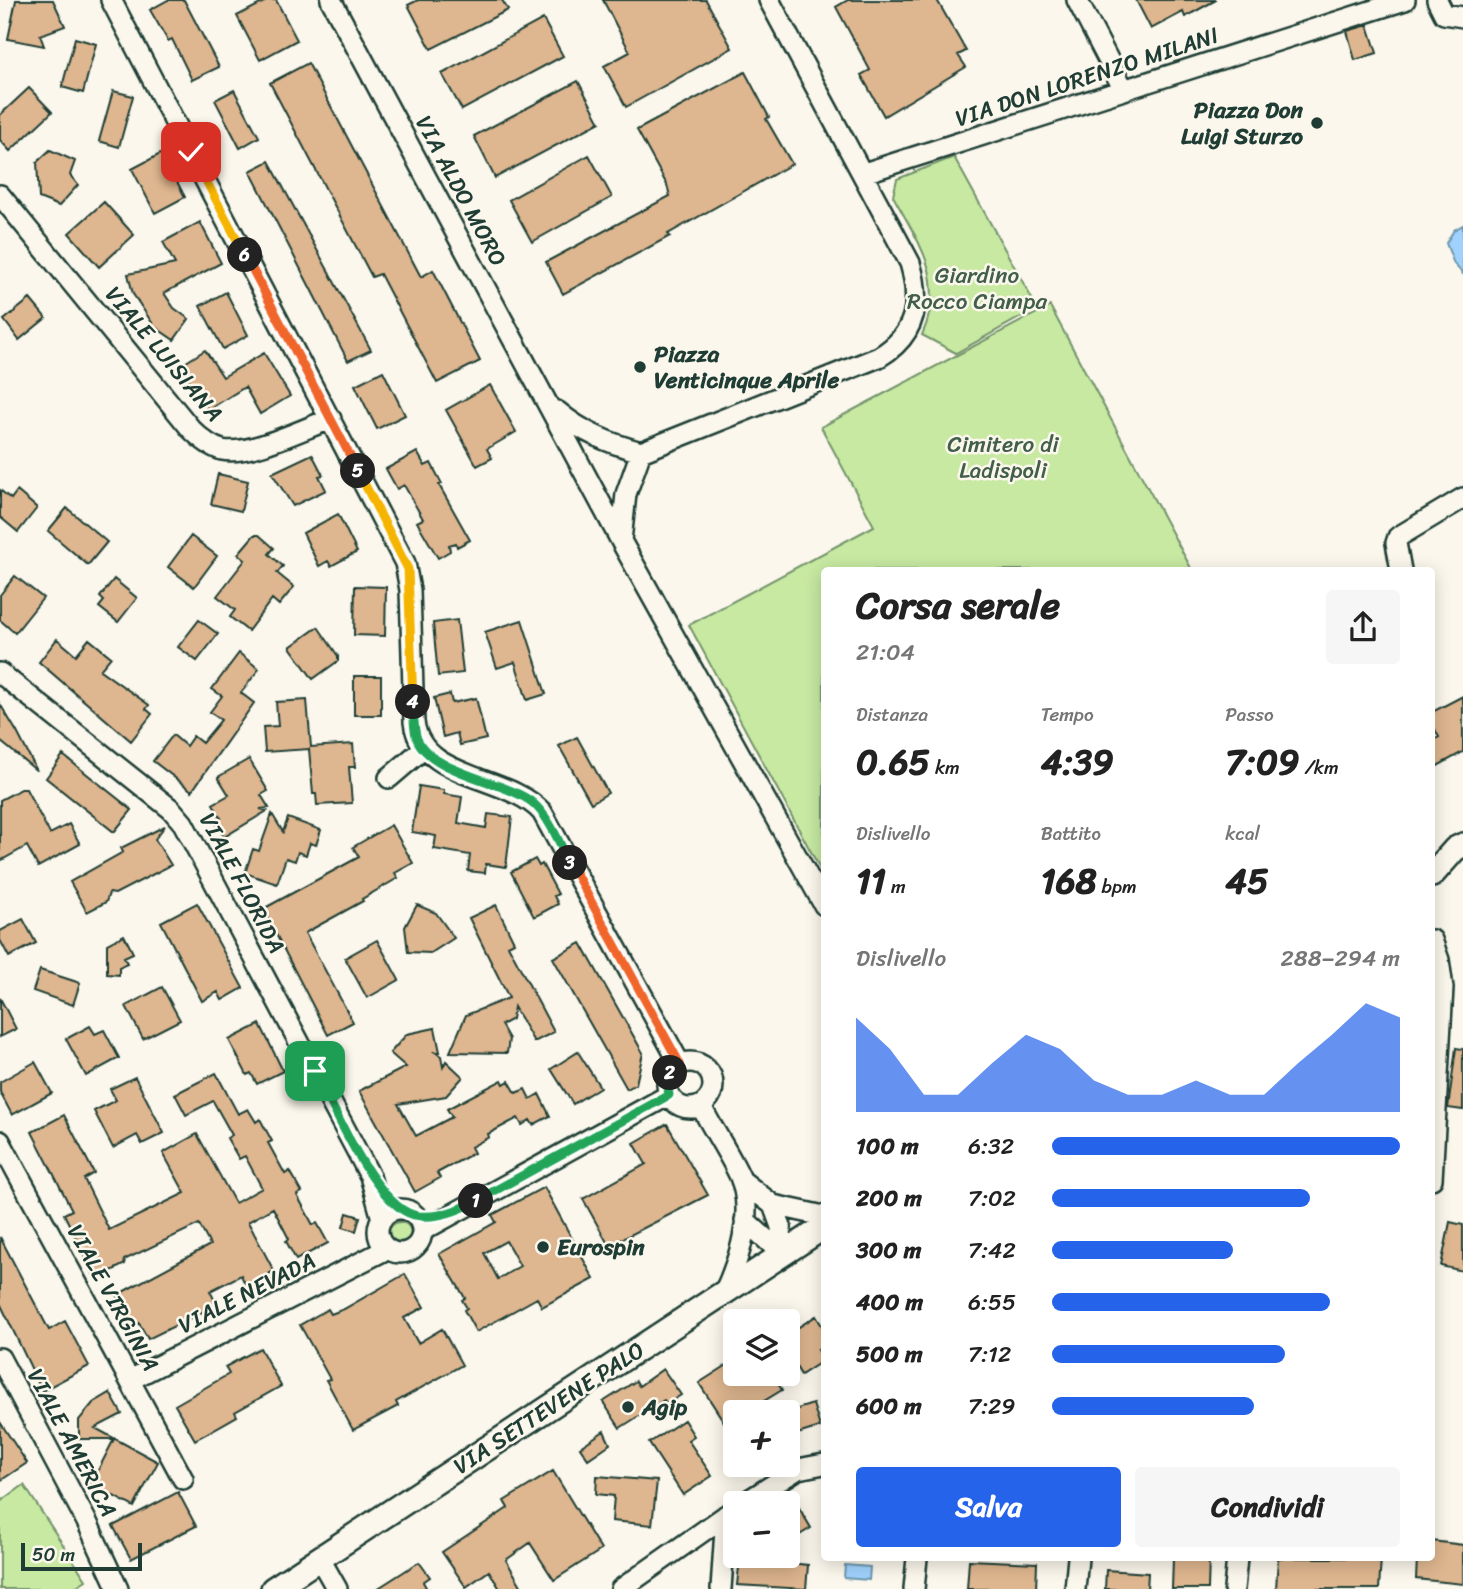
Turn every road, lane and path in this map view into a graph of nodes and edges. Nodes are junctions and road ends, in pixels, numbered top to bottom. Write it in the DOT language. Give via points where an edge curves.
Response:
graph roads {
  1 [pos="111,0"];
  2 [pos="331,0"];
  3 [pos="769,0"];
  4 [pos="1076,0"];
  5 [pos="1437,0"];
  6 [pos="1400,1"];
  7 [pos="1463,17"];
  8 [pos="1124,90"];
  9 [pos="864,173"];
  10 [pos="0,195"];
  11 [pos="548,404"];
  12 [pos="331,419"];
  13 [pos="641,452"];
  14 [pos="1463,498"];
  15 [pos="621,541"];
  16 [pos="1401,567"];
  17 [pos="0,673"];
  18 [pos="423,748"];
  19 [pos="390,778"];
  20 [pos="1459,847"];
  21 [pos="1435,851"];
  22 [pos="1435,872"];
  23 [pos="821,900"];
  24 [pos="1435,949"];
  25 [pos="680,1064"];
  26 [pos="669,1095"];
  27 [pos="701,1106"];
  28 [pos="1435,1127"];
  29 [pos="0,1141"];
  30 [pos="370,1176"];
  31 [pos="741,1180"];
  32 [pos="773,1205"];
  33 [pos="821,1215"];
  34 [pos="382,1219"];
  35 [pos="413,1219"];
  36 [pos="745,1220"];
  37 [pos="821,1229"];
  38 [pos="387,1250"];
  39 [pos="782,1254"];
  40 [pos="724,1293"];
  41 [pos="0,1358"];
  42 [pos="130,1380"];
  43 [pos="821,1465"];
  44 [pos="183,1479"];
  45 [pos="763,1491"];
  46 [pos="723,1517"];
  47 [pos="320,1559"];
  48 [pos="917,1561"];
  49 [pos="1077,1561"];
  50 [pos="1237,1561"];
  51 [pos="723,1568"];
  52 [pos="114,1588"];
  53 [pos="273,1589"];
  54 [pos="337,1589"];
  55 [pos="621,1589"];
  56 [pos="721,1589"];
  57 [pos="914,1589"];
  58 [pos="1075,1589"];
  59 [pos="1234,1589"];
  1 -- 12 [label="street"];
  2 -- 11 [label="street, VIA ALDO MORO"];
  3 -- 9 [label="street"];
  4 -- 8 [label="street"];
  5 -- 7 [label="street" via="1444,14"];
  6 -- 8 [label="street, VIA DON LORENZO MILANI"];
  8 -- 9 [label="street, VIA DON LORENZO MILANI"];
  9 -- 13 [label="street" via="913,274 917,305 906,335 879,357"];
  10 -- 12 [label="street, VIALE LUISIANA" via="206,442 220,449 241,450"];
  11 -- 13 [label="street" via="578,429"];
  11 -- 15 [label="street, VIA ALDO MORO"];
  12 -- 18 [label="street" via="408,569 414,722"];
  13 -- 15 [label="street" via="626,494"];
  14 -- 16 [label="street" via="1398,537"];
  15 -- 23 [label="street, VIA ALDO MORO"];
  17 -- 30 [label="street, VIALE FLORIDA" via="183,823"];
  18 -- 19 [label="street"];
  18 -- 25 [label="street" via="440,761 527,799 542,812"];
  20 -- 21 [label="street"];
  20 -- 22 [label="street"];
  24 -- 28 [label="street" via="1443,988"];
  25 -- 26 [label="street" via="667,1081"];
  25 -- 27 [label="street" via="694,1062 712,1075 714,1089"];
  26 -- 27 [label="street" via="686,1108"];
  26 -- 35 [label="street" via="454,1213"];
  27 -- 31 [label="street"];
  29 -- 42 [label="street, VIALE VIRGINIA"];
  30 -- 34 [label="street, VIALE FLORIDA"];
  30 -- 35 [label="street, VIALE FLORIDA"];
  31 -- 32 [label="street"];
  31 -- 36 [label="street"];
  32 -- 33 [label="street"];
  32 -- 39 [label="street" via="781,1227"];
  34 -- 35 [label="street" via="388,1213"];
  34 -- 38 [label="street" via="378,1232"];
  35 -- 38 [label="street" via="419,1241 402,1254"];
  36 -- 39 [label="street"];
  36 -- 40 [label="street" via="736,1266"];
  37 -- 39 [label="street, VIA SETTEVENE PALO"];
  38 -- 42 [label="street, VIALE NEVADA"];
  39 -- 40 [label="street, VIA SETTEVENE PALO"];
  40 -- 47 [label="street, VIA SETTEVENE PALO"];
  41 -- 52 [label="street, VIALE AMERICA" via="88,1524"];
  42 -- 44 [label="street, VIALE VIRGINIA"];
  43 -- 45 [label="street" via="798,1469"];
  46 -- 55 [label="street"];
  47 -- 53 [label="street, VIA SETTEVENE PALO"];
  47 -- 54 [label="street"];
  48 -- 57 [label="street"];
  49 -- 58 [label="street"];
  50 -- 59 [label="street"];
  51 -- 56 [label="street"];
}
